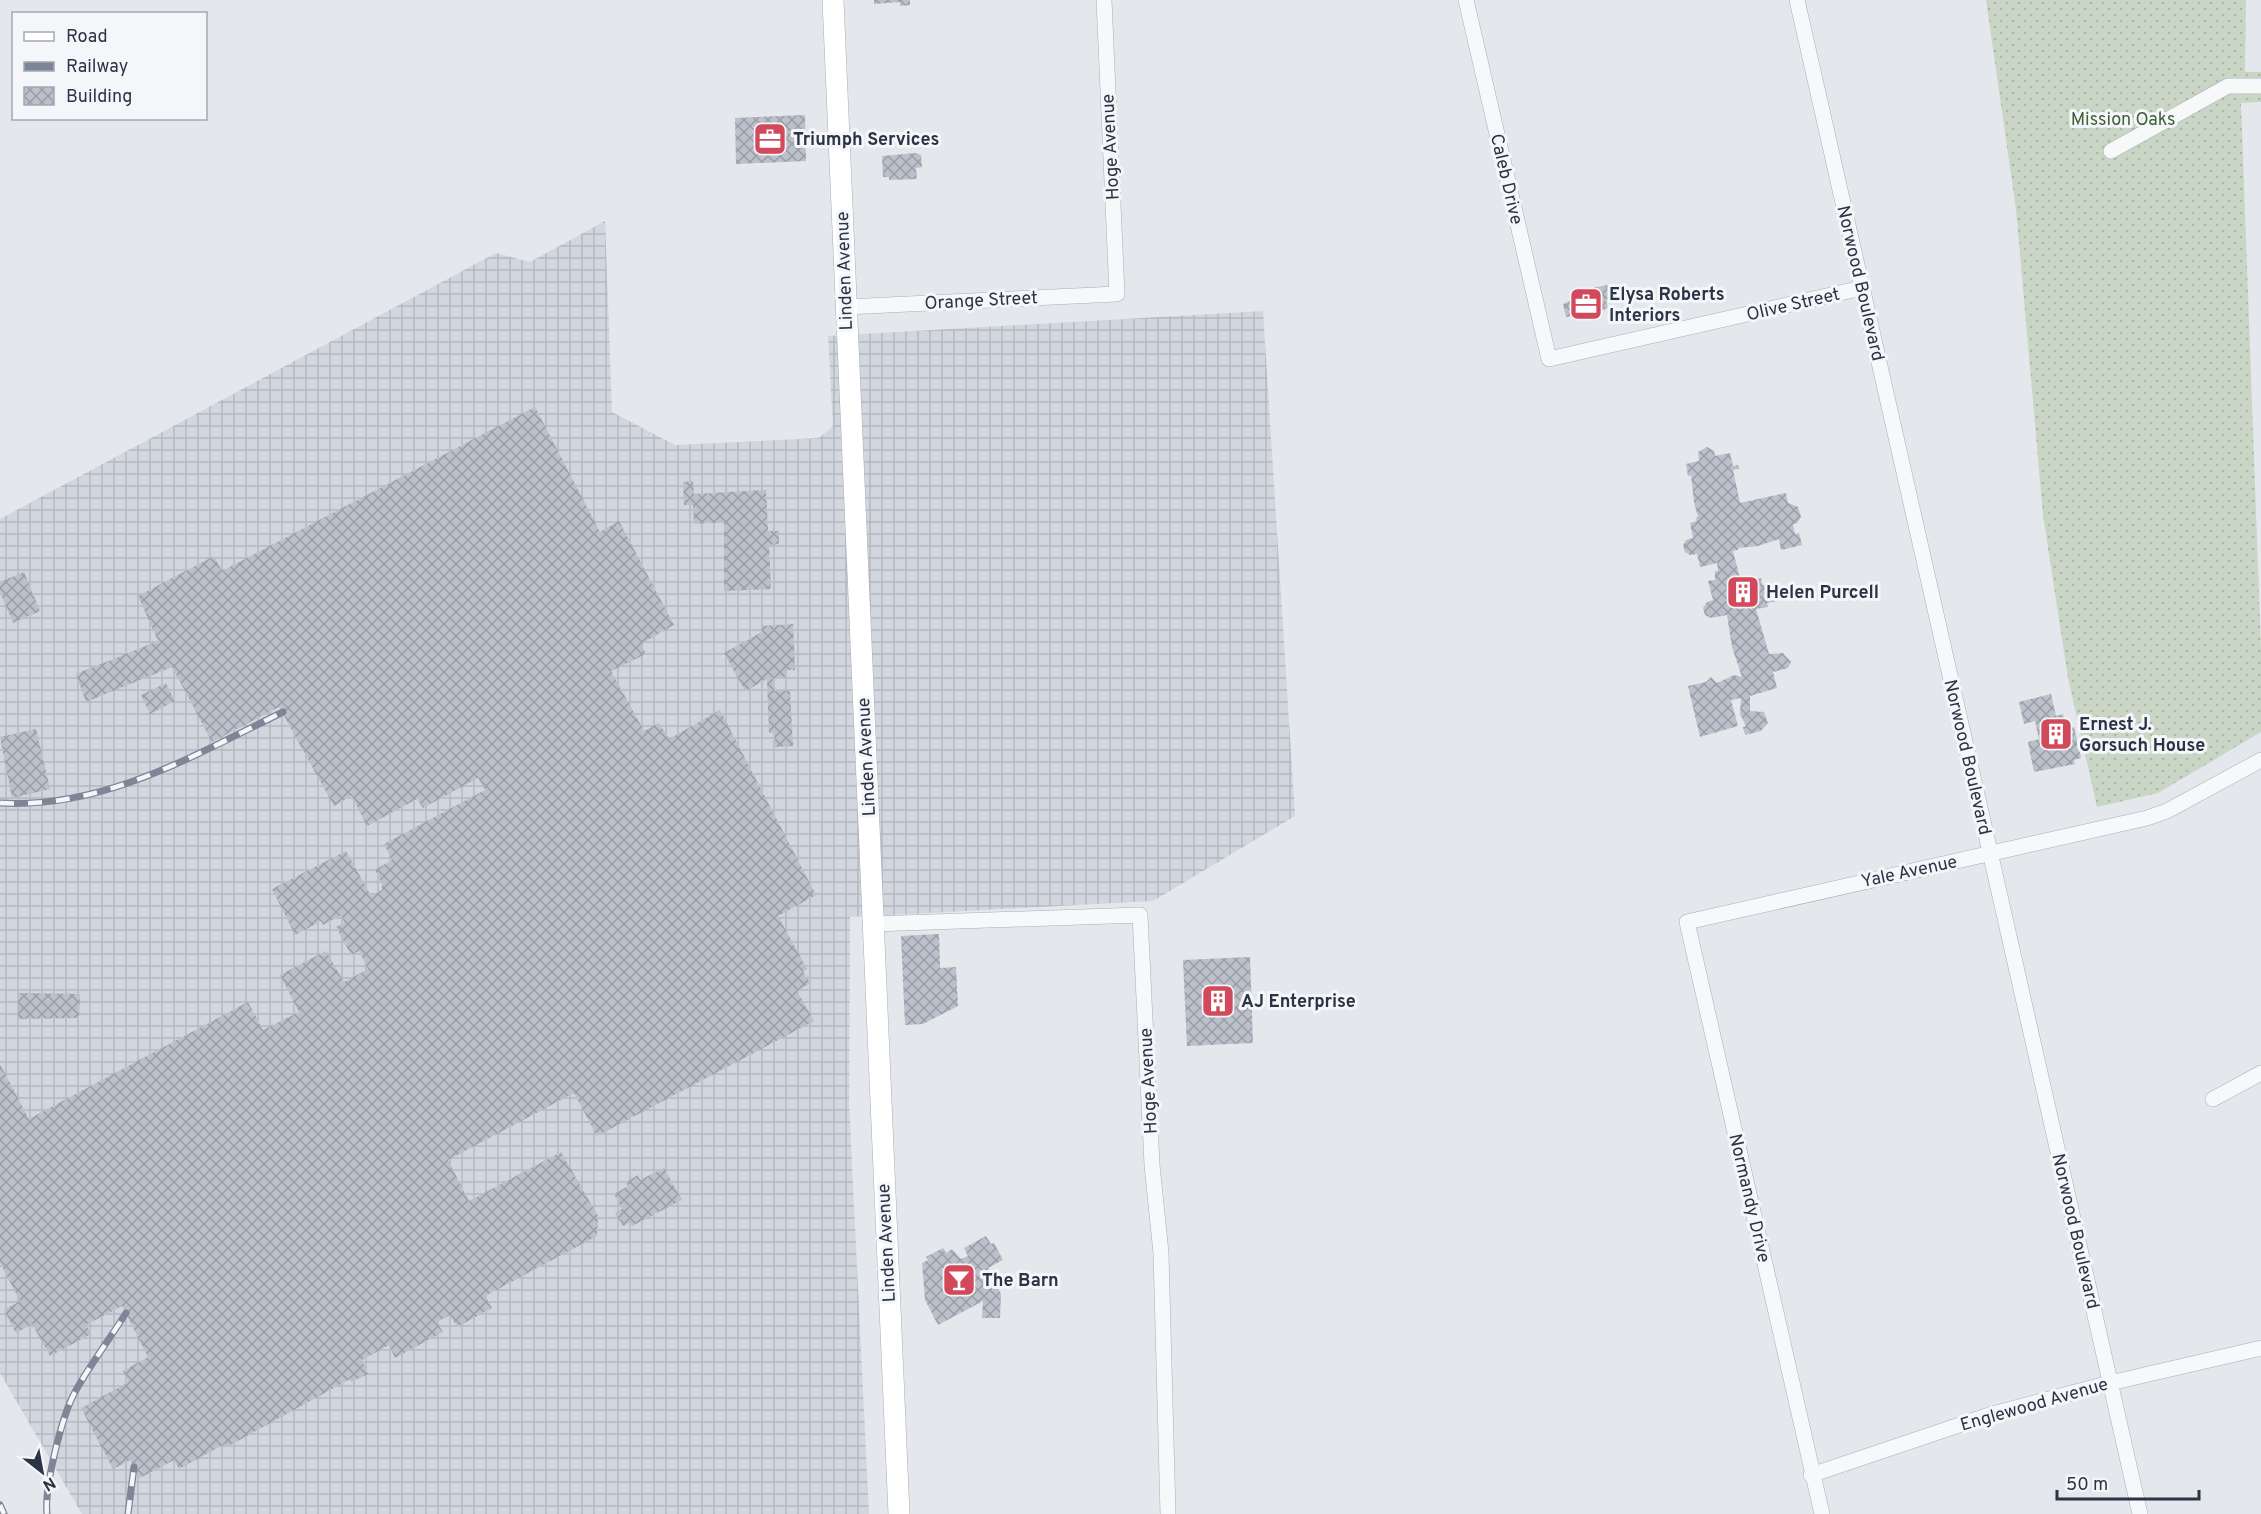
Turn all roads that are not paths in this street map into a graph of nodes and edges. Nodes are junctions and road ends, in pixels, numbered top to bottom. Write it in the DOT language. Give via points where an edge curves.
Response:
graph roads {
  1 [pos="833,0"];
  2 [pos="1104,0"];
  3 [pos="1466,0"];
  4 [pos="1797,0"];
  5 [pos="2261,86"];
  6 [pos="2111,151"];
  7 [pos="1862,288"];
  8 [pos="1117,294"];
  9 [pos="846,307"];
  10 [pos="1549,359"];
  11 [pos="2261,760"];
  12 [pos="1990,854"];
  13 [pos="1687,922"];
  14 [pos="873,924"];
  15 [pos="2261,1073"];
  16 [pos="2212,1099"];
  17 [pos="2261,1348"];
  18 [pos="2110,1383"];
  19 [pos="1811,1474"];
  20 [pos="899,1514"];
  21 [pos="1168,1514"];
  22 [pos="1822,1514"];
  23 [pos="2140,1514"];
  1 -- 9 [label="street, Linden Avenue"];
  2 -- 8 [label="street, Hoge Avenue"];
  3 -- 10 [label="street, Caleb Drive"];
  4 -- 7 [label="street, Norwood Boulevard"];
  5 -- 6 [label="street" via="2228,86"];
  7 -- 10 [label="street, Olive Street"];
  7 -- 12 [label="street, Norwood Boulevard"];
  8 -- 9 [label="street, Orange Street"];
  9 -- 14 [label="street, Linden Avenue"];
  11 -- 12 [label="street, Yale Avenue" via="2147,818"];
  12 -- 13 [label="street, Yale Avenue"];
  12 -- 18 [label="street, Norwood Boulevard"];
  13 -- 19 [label="street, Normandy Drive"];
  14 -- 20 [label="street, Linden Avenue"];
  14 -- 21 [label="street, Hoge Avenue" via="1140,915 1152,1165 1161,1253"];
  15 -- 16 [label="street"];
  17 -- 18 [label="street, Englewood Avenue"];
  18 -- 19 [label="street, Englewood Avenue" via="1989,1415"];
  18 -- 23 [label="street, Norwood Boulevard"];
  19 -- 22 [label="street, Normandy Drive"];
}
